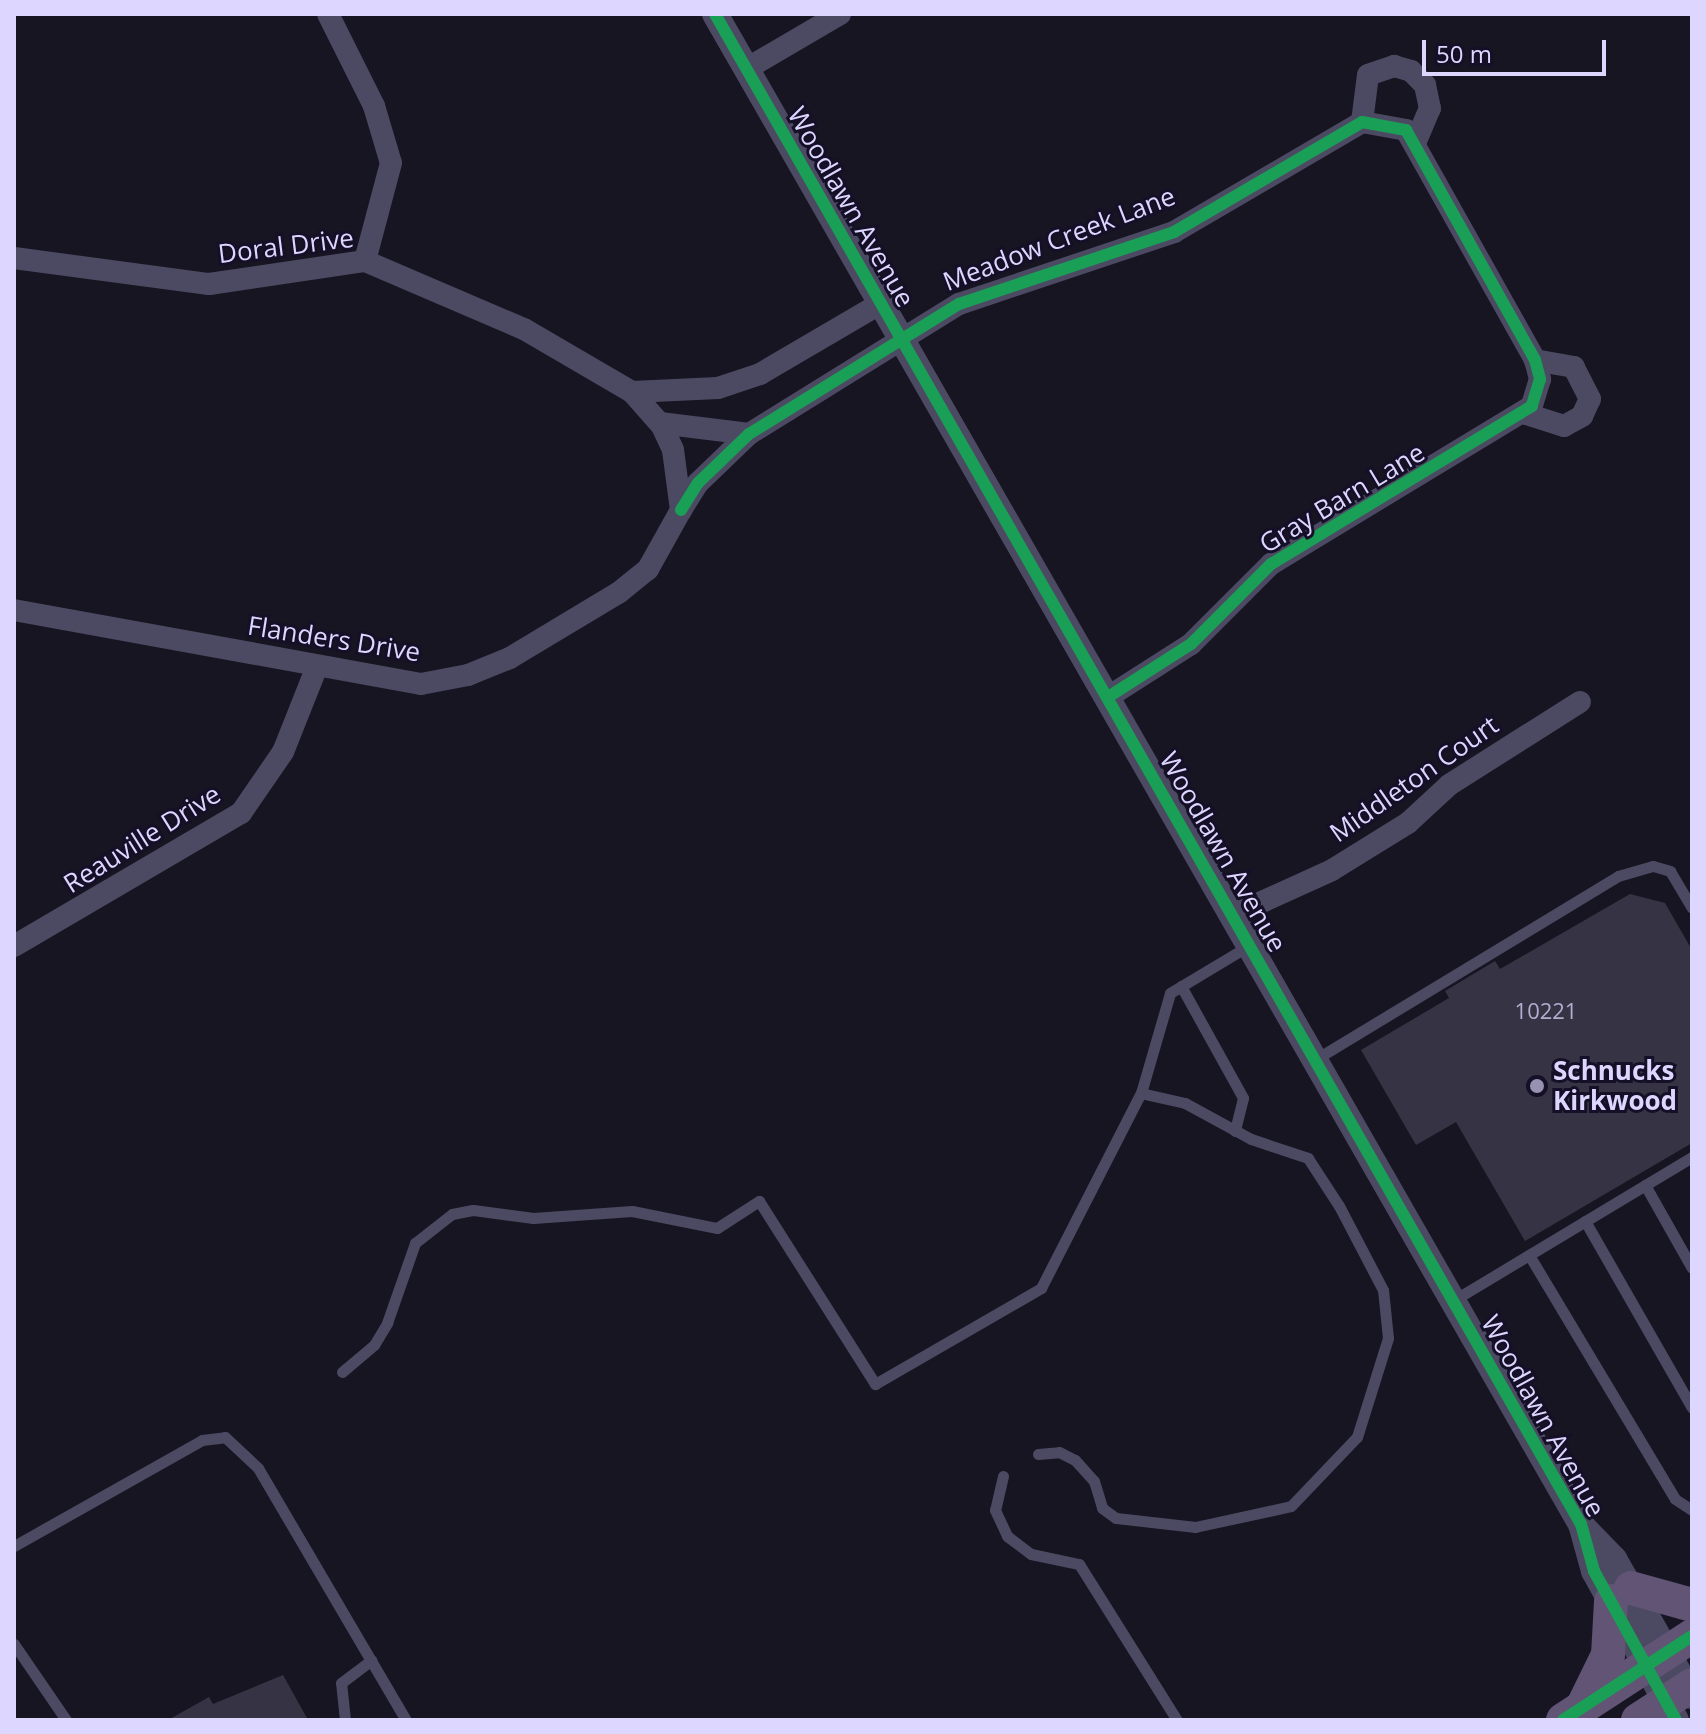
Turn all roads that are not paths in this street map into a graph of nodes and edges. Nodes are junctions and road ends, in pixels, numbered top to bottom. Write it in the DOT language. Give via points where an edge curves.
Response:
graph roads {
  1 [pos="328,14"];
  2 [pos="715,14"];
  3 [pos="840,14"];
  4 [pos="746,69"];
  5 [pos="1362,122"];
  6 [pos="1416,141"];
  7 [pos="14,258"];
  8 [pos="365,261"];
  9 [pos="881,303"];
  10 [pos="902,339"];
  11 [pos="1535,360"];
  12 [pos="632,392"];
  13 [pos="1523,413"];
  14 [pos="660,423"];
  15 [pos="749,434"];
  16 [pos="681,510"];
  17 [pos="14,610"];
  18 [pos="316,669"];
  19 [pos="1108,697"];
  20 [pos="1580,702"];
  21 [pos="1692,908"];
  22 [pos="1233,915"];
  23 [pos="1251,945"];
  24 [pos="14,946"];
  25 [pos="1181,986"];
  26 [pos="1316,1059"];
  27 [pos="1141,1093"];
  28 [pos="1235,1131"];
  29 [pos="1692,1157"];
  30 [pos="1645,1185"];
  31 [pos="1585,1221"];
  32 [pos="1529,1255"];
  33 [pos="1692,1268"];
  34 [pos="1453,1300"];
  35 [pos="342,1372"];
  36 [pos="1692,1408"];
  37 [pos="1038,1454"];
  38 [pos="1003,1476"];
  39 [pos="1692,1510"];
  40 [pos="14,1546"];
  41 [pos="1621,1594"];
  42 [pos="1692,1605"];
  43 [pos="14,1644"];
  44 [pos="1669,1651"];
  45 [pos="371,1660"];
  46 [pos="1683,1698"];
  47 [pos="1572,1714"];
  48 [pos="66,1720"];
  49 [pos="345,1720"];
  50 [pos="406,1720"];
  51 [pos="1177,1720"];
  52 [pos="1638,1720"];
  1 -- 8 [label="street" via="374,106 391,163"];
  2 -- 4 [label="street, Woodlawn Avenue"];
  3 -- 4 [label="street"];
  4 -- 9 [label="street, Woodlawn Avenue"];
  5 -- 6 [label="street" via="1395,125"];
  5 -- 6 [label="street" via="1368,75 1394,66 1411,71 1425,85 1430,108"];
  5 -- 10 [label="street, Meadow Creek Lane" via="1174,232 959,304"];
  6 -- 11 [label="street"];
  7 -- 8 [label="street, Doral Drive" via="209,284"];
  8 -- 12 [label="street, Doral Drive" via="524,329"];
  9 -- 10 [label="street, Woodlawn Avenue"];
  9 -- 12 [label="street" via="760,374 718,388"];
  10 -- 15 [label="street, Flanders Drive"];
  10 -- 19 [label="street, Woodlawn Avenue"];
  11 -- 13 [label="street" via="1540,379 1532,406"];
  11 -- 13 [label="street" via="1574,367 1590,399 1582,416 1564,426"];
  12 -- 14 [label="street"];
  13 -- 19 [label="street, Gray Barn Lane" via="1271,564 1191,644"];
  14 -- 15 [label="street"];
  14 -- 16 [label="street" via="673,450"];
  15 -- 16 [label="street, Flanders Drive" via="698,483"];
  16 -- 18 [label="street, Flanders Drive" via="648,569 510,658 468,675 421,684"];
  17 -- 18 [label="street, Flanders Drive"];
  18 -- 24 [label="street, Reauville Drive" via="283,752 241,813"];
  19 -- 22 [label="street, Woodlawn Avenue"];
  20 -- 22 [label="street, Middleton Court" via="1449,785 1408,823 1332,870"];
  21 -- 26 [label="lane" via="1670,871 1653,866 1618,876"];
  22 -- 23 [label="street, Woodlawn Avenue"];
  23 -- 25 [label="lane"];
  23 -- 26 [label="street, Woodlawn Avenue"];
  25 -- 27 [label="lane" via="1170,993"];
  25 -- 28 [label="lane" via="1243,1098"];
  26 -- 34 [label="street, Woodlawn Avenue"];
  27 -- 28 [label="lane" via="1185,1103"];
  27 -- 35 [label="lane" via="1041,1288 875,1384 759,1201 717,1228 632,1211 533,1218 473,1210 452,1214 415,1243 387,1323 374,1345"];
  28 -- 37 [label="lane" via="1308,1158 1383,1290 1388,1338 1357,1437 1291,1506 1195,1527 1116,1518 1102,1508 1094,1481 1075,1460 1059,1452"];
  29 -- 30 [label="lane"];
  30 -- 31 [label="lane"];
  30 -- 33 [label="lane"];
  31 -- 32 [label="lane"];
  31 -- 36 [label="lane"];
  32 -- 34 [label="lane"];
  32 -- 39 [label="lane" via="1675,1499"];
  34 -- 41 [label="street, Woodlawn Avenue" via="1581,1524 1594,1571"];
  38 -- 51 [label="lane" via="995,1510 1007,1536 1031,1554 1079,1564"];
  40 -- 45 [label="lane" via="202,1440 225,1437 258,1468"];
  41 -- 42 [label="main road"];
  41 -- 44 [label="street, Woodlawn Avenue"];
  41 -- 47 [label="main road" via="1608,1655"];
  43 -- 48 [label="lane"];
  44 -- 46 [label="street, Woodlawn Avenue"];
  44 -- 47 [label="main road"];
  45 -- 49 [label="lane" via="341,1683"];
  45 -- 50 [label="lane"];
  46 -- 52 [label="main road"];
}
